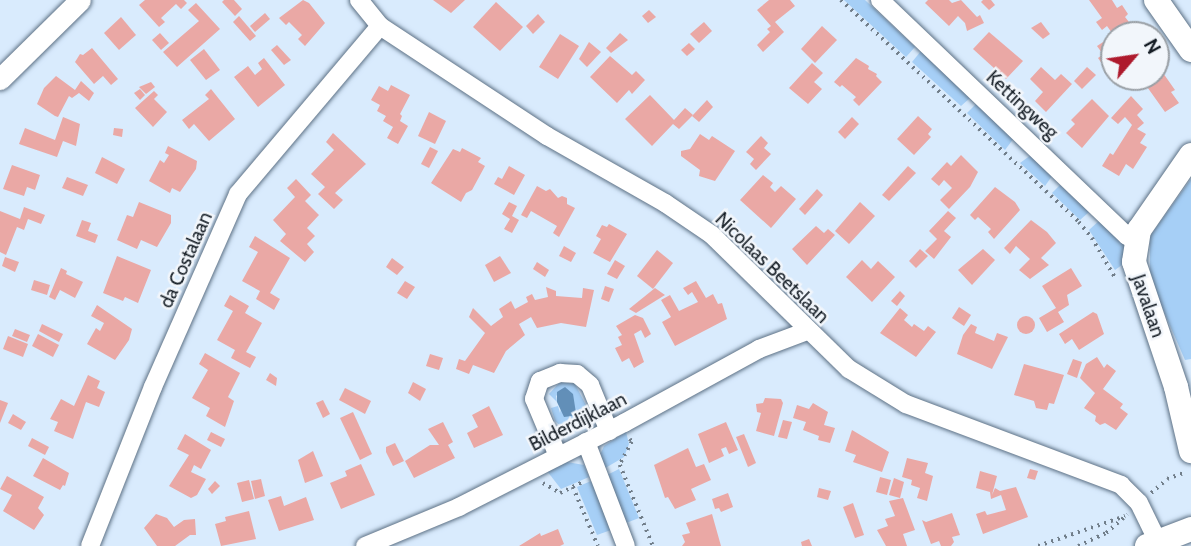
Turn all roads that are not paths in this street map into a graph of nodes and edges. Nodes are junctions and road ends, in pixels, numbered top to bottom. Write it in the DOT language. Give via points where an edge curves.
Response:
graph roads {
  1 [pos="80,0"];
  2 [pos="359,0"];
  3 [pos="880,0"];
  4 [pos="1156,0"];
  5 [pos="380,26"];
  6 [pos="1191,50"];
  7 [pos="0,79"];
  8 [pos="1191,155"];
  9 [pos="1136,238"];
  10 [pos="807,331"];
  11 [pos="1184,390"];
  12 [pos="616,427"];
  13 [pos="586,442"];
  14 [pos="1191,452"];
  15 [pos="558,456"];
  16 [pos="1191,529"];
  17 [pos="1152,544"];
  18 [pos="90,546"];
  19 [pos="365,546"];
  20 [pos="626,546"];
  1 -- 7 [label="street"];
  2 -- 5 [label="street, Nicolaas Beetslaan"];
  3 -- 9 [label="street, Kettingweg" via="1127,236"];
  4 -- 6 [label="main road"];
  5 -- 10 [label="street, Nicolaas Beetslaan" via="547,136 712,235"];
  5 -- 18 [label="street, da Costalaan" via="238,194 153,387"];
  8 -- 9 [label="main road"];
  9 -- 11 [label="main road, Javalaan" via="1135,268"];
  10 -- 12 [label="street, Bilderdijklaan" via="759,349"];
  10 -- 17 [label="street, Nicolaas Beetslaan" via="849,369 906,404 1121,485 1139,503"];
  11 -- 14 [label="main road, Javalaan"];
  12 -- 13 [label="street, Bilderdijklaan"];
  12 -- 15 [label="street" via="590,385 577,374 560,373 540,381 534,399"];
  13 -- 15 [label="street, Bilderdijklaan"];
  13 -- 20 [label="street"];
  15 -- 19 [label="street, Bilderdijklaan" via="459,507"];
  16 -- 17 [label="main road"];
}
